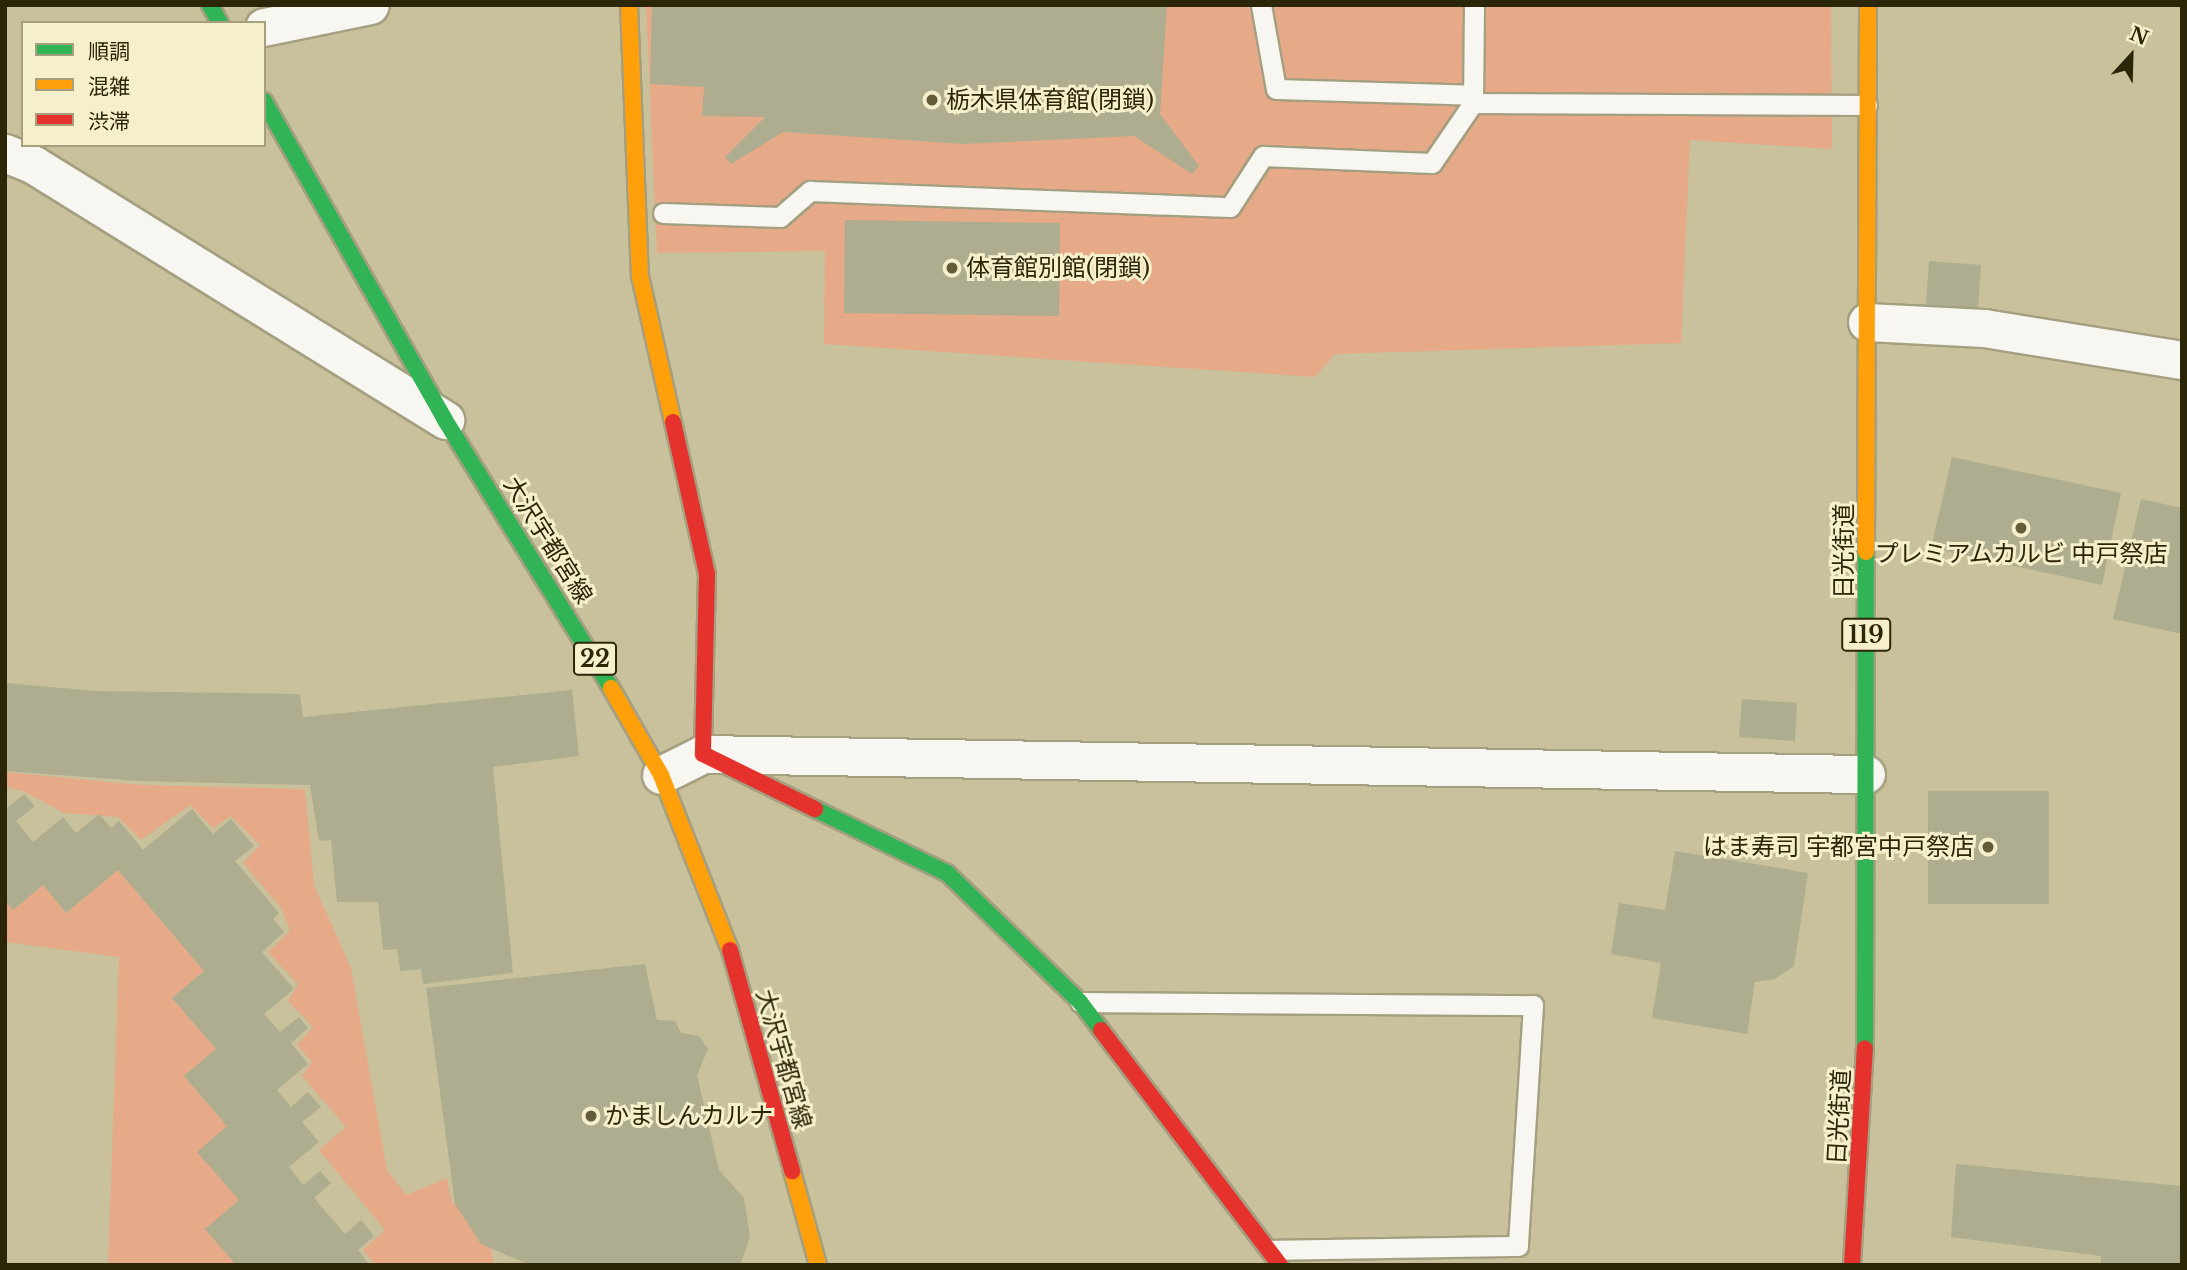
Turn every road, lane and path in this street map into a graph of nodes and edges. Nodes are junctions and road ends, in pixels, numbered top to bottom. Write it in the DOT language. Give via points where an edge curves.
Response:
graph roads {
  1 [pos="210,5"];
  2 [pos="370,5"];
  3 [pos="629,5"];
  4 [pos="1261,5"];
  5 [pos="1474,5"];
  6 [pos="1868,5"];
  7 [pos="219,21"];
  8 [pos="266,27"];
  9 [pos="1473,99"];
  10 [pos="266,105"];
  11 [pos="1867,105"];
  12 [pos="5,153"];
  13 [pos="663,213"];
  14 [pos="1867,322"];
  15 [pos="2182,359"];
  16 [pos="445,419"];
  17 [pos="703,754"];
  18 [pos="1866,774"];
  19 [pos="661,775"];
  20 [pos="1080,1002"];
  21 [pos="1276,1257"];
  22 [pos="818,1265"];
  23 [pos="1852,1265"];
  1 -- 7 [label="main road"];
  2 -- 8 [label="street"];
  3 -- 17 [label="main road" via="640,276 707,573"];
  4 -- 9 [label="lane" via="1276,89"];
  5 -- 9 [label="lane"];
  6 -- 11 [label="main road, 日光街道 / 119"];
  9 -- 11 [label="lane"];
  9 -- 13 [label="lane" via="1432,163 1263,156 1230,207 810,191 780,217"];
  10 -- 16 [label="main road, 大沢宇都宮線 / 22"];
  11 -- 14 [label="main road, 日光街道 / 119"];
  12 -- 16 [label="street" via="34,165"];
  14 -- 15 [label="street" via="1984,328"];
  14 -- 18 [label="main road, 日光街道 / 119"];
  16 -- 19 [label="main road, 大沢宇都宮線 / 22" via="596,660"];
  17 -- 18 [label="street"];
  17 -- 19 [label="street"];
  17 -- 20 [label="main road" via="947,873"];
  18 -- 23 [label="main road, 日光街道 / 119" via="1865,1040"];
  19 -- 22 [label="main road, 大沢宇都宮線 / 22" via="729,945"];
  20 -- 21 [label="main road"];
  20 -- 21 [label="lane" via="1533,1005 1518,1246"];
}
